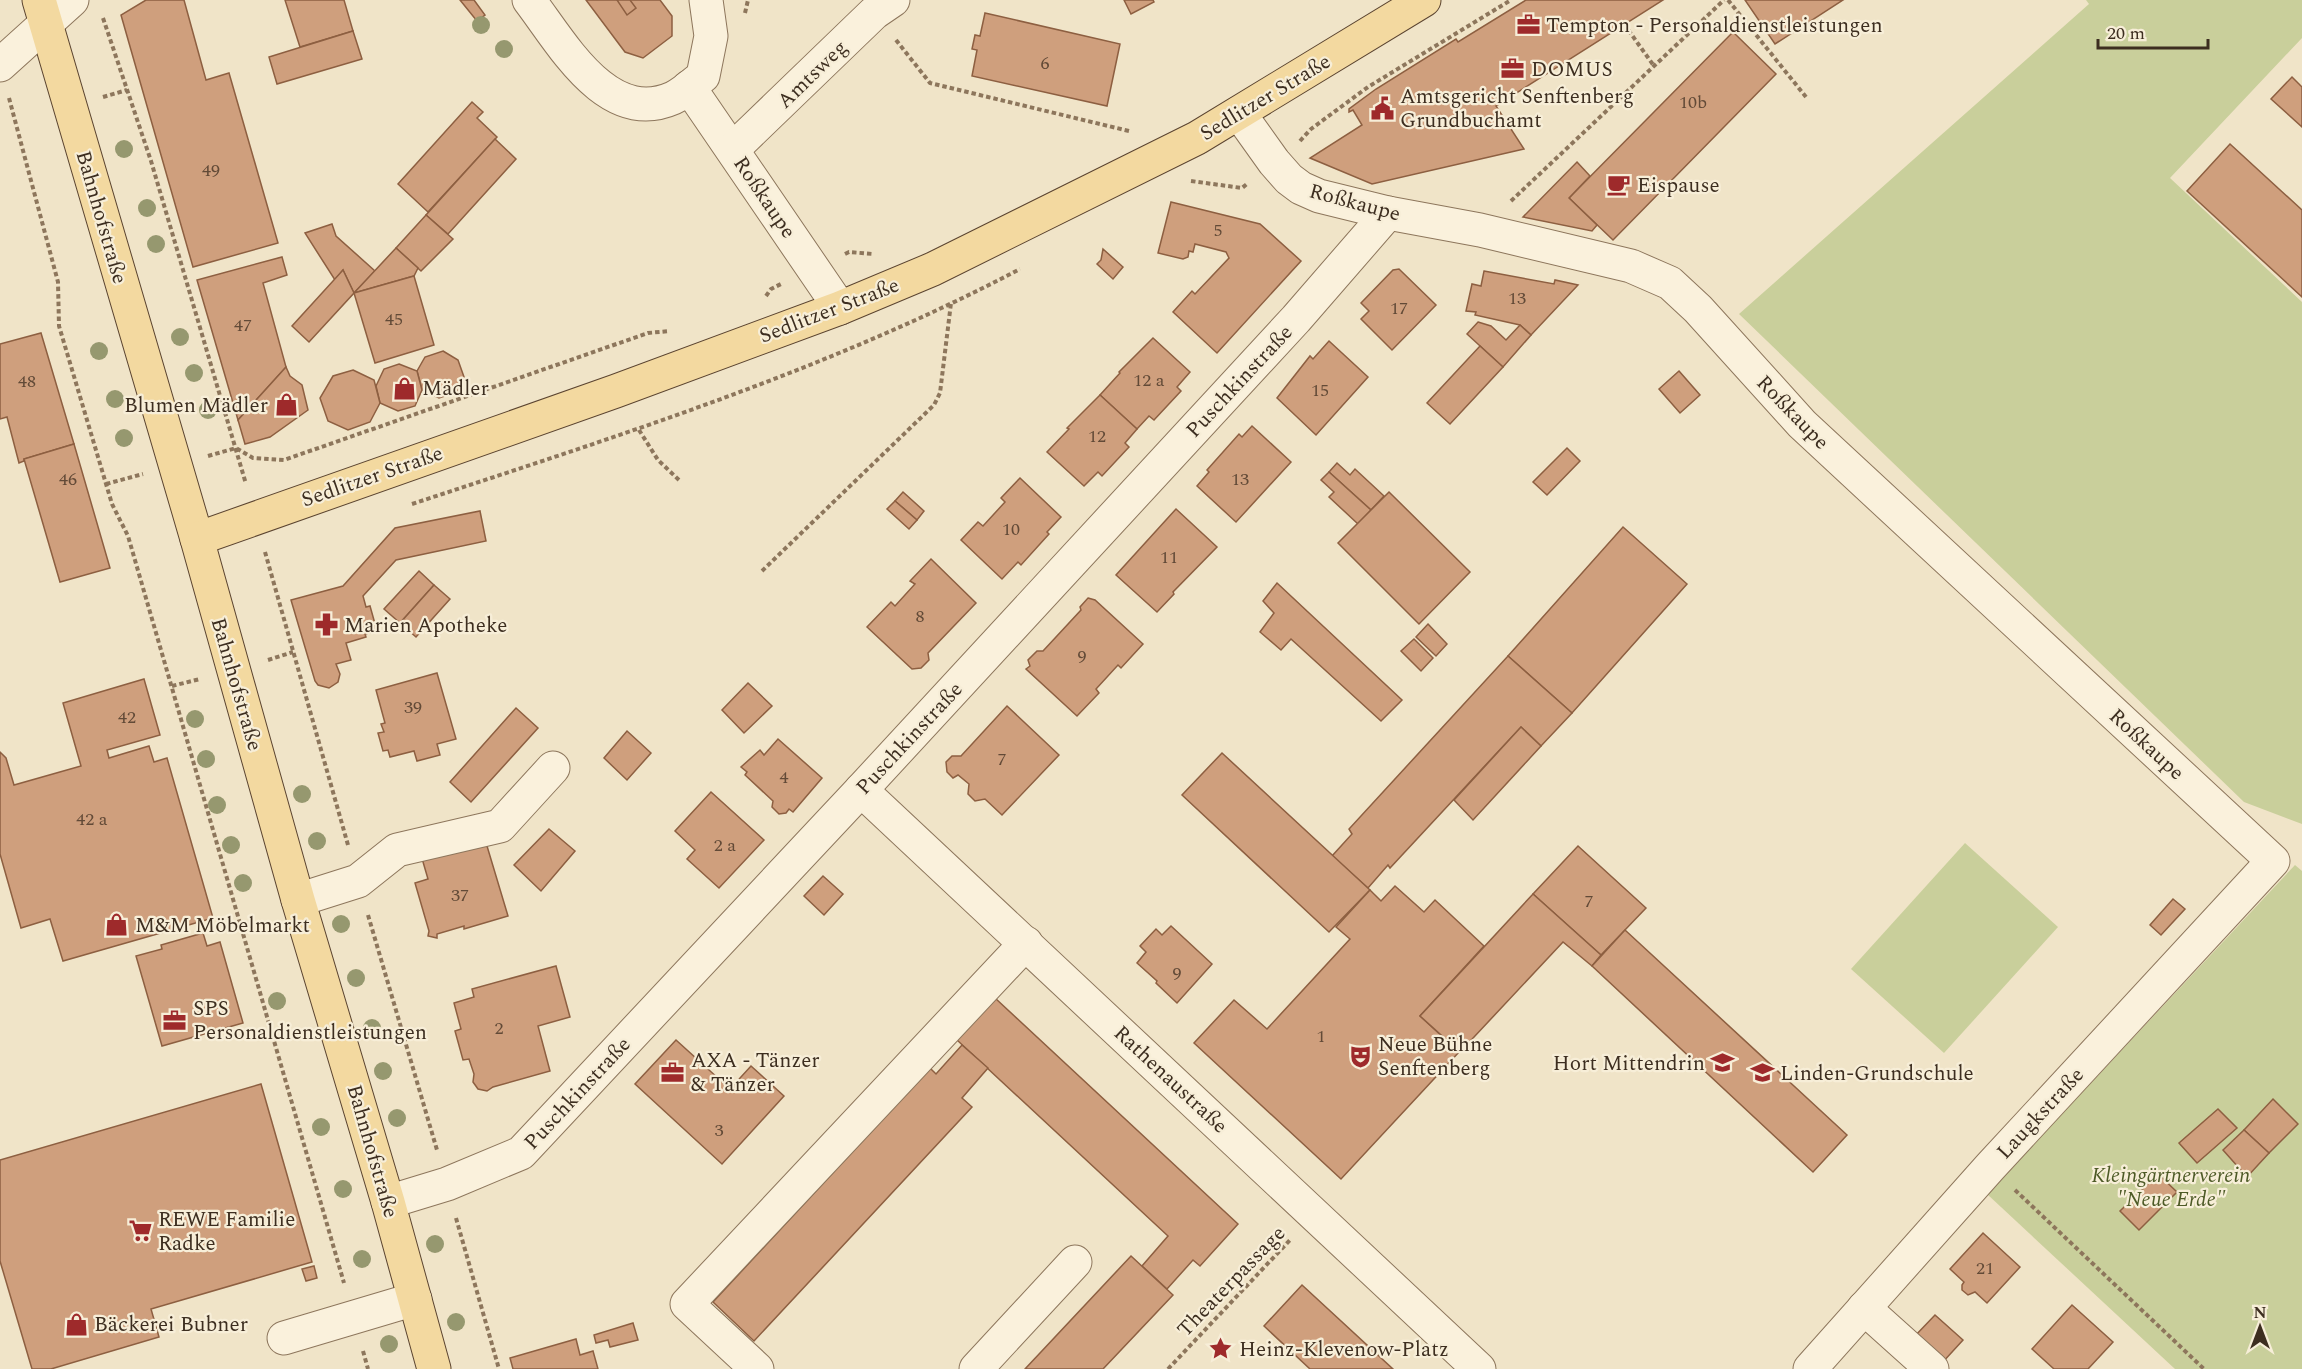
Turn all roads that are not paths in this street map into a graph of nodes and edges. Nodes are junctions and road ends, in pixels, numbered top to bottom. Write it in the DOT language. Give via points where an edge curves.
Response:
graph roads {
  1 [pos="529,0"];
  2 [pos="706,0"];
  3 [pos="1424,0"];
  4 [pos="86,6"];
  5 [pos="884,7"];
  6 [pos="42,11"];
  7 [pos="0,65"];
  8 [pos="688,87"];
  9 [pos="1239,113"];
  10 [pos="733,150"];
  11 [pos="1388,213"];
  12 [pos="840,308"];
  13 [pos="196,539"];
  14 [pos="553,768"];
  15 [pos="861,790"];
  16 [pos="2273,861"];
  17 [pos="298,900"];
  18 [pos="1026,943"];
  19 [pos="388,1202"];
  20 [pos="1075,1262"];
  21 [pos="415,1299"];
  22 [pos="1864,1308"];
  23 [pos="284,1338"];
  24 [pos="434,1369"];
  25 [pos="757,1369"];
  26 [pos="976,1369"];
  27 [pos="1479,1369"];
  28 [pos="1810,1369"];
  29 [pos="1932,1369"];
  1 -- 8 [label="street" via="587,76 601,88 625,100 648,103 673,98"];
  2 -- 8 [label="street" via="711,36 708,56 703,76"];
  3 -- 9 [label="main road, Sedlitzer Straße"];
  4 -- 6 [label="street"];
  5 -- 10 [label="street, Amtsweg"];
  6 -- 7 [label="street"];
  6 -- 13 [label="main road, Bahnhofstraße"];
  8 -- 10 [label="street, Roßkaupe"];
  9 -- 11 [label="street, Roßkaupe" via="1274,162 1301,188"];
  9 -- 12 [label="main road, Sedlitzer Straße" via="1197,138 933,269"];
  10 -- 12 [label="street, Roßkaupe"];
  11 -- 15 [label="street, Puschkinstraße" via="1296,319"];
  11 -- 16 [label="street, Roßkaupe" via="1631,266 1670,283 1802,424"];
  12 -- 13 [label="main road, Sedlitzer Straße"];
  13 -- 17 [label="main road, Bahnhofstraße"];
  14 -- 17 [label="street" via="500,826 397,850 358,881"];
  15 -- 18 [label="street, Rathenaustraße"];
  15 -- 19 [label="street, Puschkinstraße" via="521,1153 447,1184"];
  16 -- 22 [label="street, Laugkstraße"];
  17 -- 19 [label="main road, Bahnhofstraße"];
  18 -- 25 [label="street" via="687,1304"];
  18 -- 27 [label="street, Rathenaustraße"];
  19 -- 21 [label="main road, Bahnhofstraße"];
  20 -- 26 [label="street"];
  21 -- 23 [label="street"];
  21 -- 24 [label="main road, Bahnhofstraße"];
  22 -- 28 [label="street, Laugkstraße"];
  22 -- 29 [label="street"];
}
